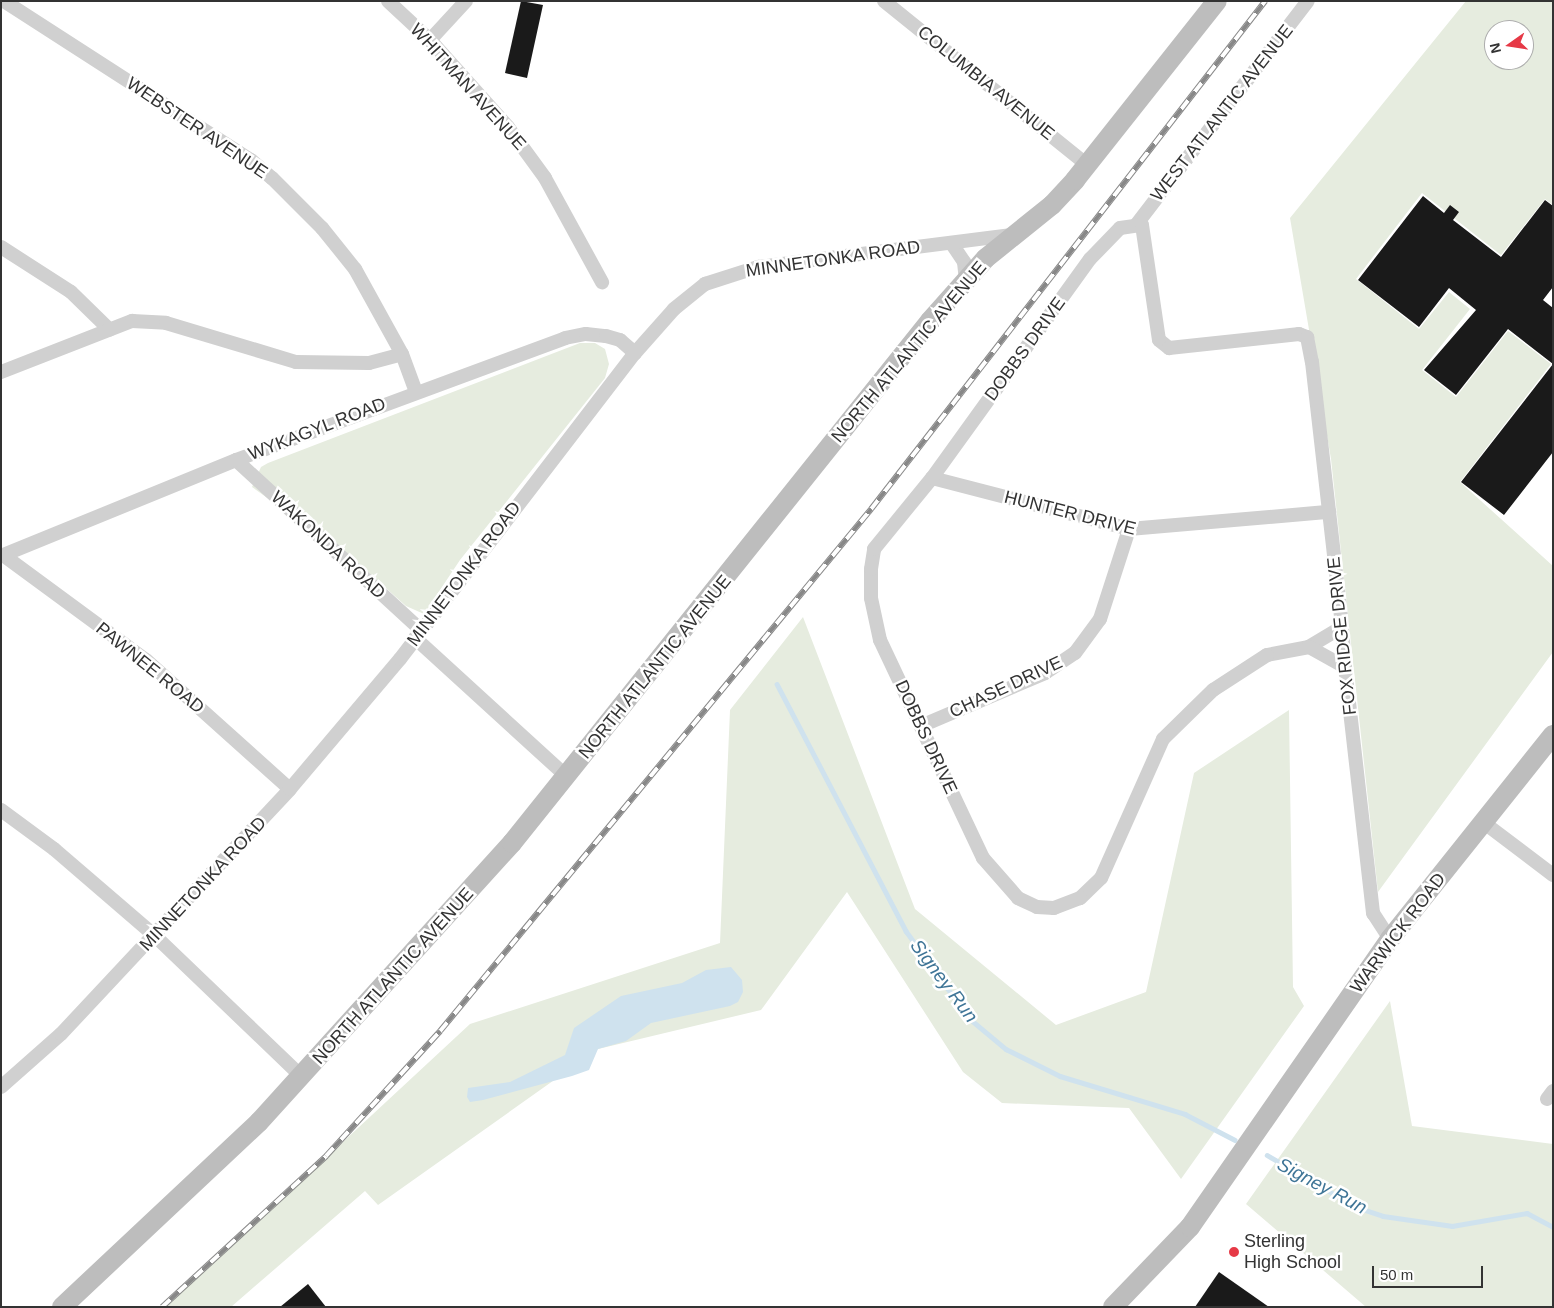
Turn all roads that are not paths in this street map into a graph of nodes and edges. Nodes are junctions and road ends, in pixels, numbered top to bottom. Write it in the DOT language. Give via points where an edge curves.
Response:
graph roads {
  1 [pos="4,1"];
  2 [pos="388,1"];
  3 [pos="466,1"];
  4 [pos="884,1"];
  5 [pos="1217,1"];
  6 [pos="1308,1"];
  7 [pos="430,40"];
  8 [pos="1088,165"];
  9 [pos="1132,225"];
  10 [pos="1013,234"];
  11 [pos="952,244"];
  12 [pos="1,247"];
  13 [pos="966,280"];
  14 [pos="602,282"];
  15 [pos="110,330"];
  16 [pos="635,353"];
  17 [pos="402,354"];
  18 [pos="1,372"];
  19 [pos="416,392"];
  20 [pos="236,460"];
  21 [pos="932,478"];
  22 [pos="1329,512"];
  23 [pos="1129,530"];
  24 [pos="2,556"];
  25 [pos="1342,627"];
  26 [pos="418,634"];
  27 [pos="1309,647"];
  28 [pos="1345,667"];
  29 [pos="921,726"];
  30 [pos="1553,736"];
  31 [pos="567,777"];
  32 [pos="290,789"];
  33 [pos="1,810"];
  34 [pos="1483,822"];
  35 [pos="1553,875"];
  36 [pos="154,935"];
  37 [pos="1390,939"];
  38 [pos="302,1076"];
  39 [pos="4,1078"];
  40 [pos="62,1307"];
  41 [pos="1112,1307"];
  1 -- 17 [label="street, WEBSTER AVENUE" via="251,160 272,178 322,228 355,269"];
  2 -- 7 [label="street, WHITMAN AVENUE"];
  3 -- 7 [label="street"];
  4 -- 8 [label="street, COLUMBIA AVENUE"];
  5 -- 8 [label="street, NORTH ATLANTIC AVENUE"];
  6 -- 9 [label="street, WEST ATLANTIC AVENUE"];
  7 -- 14 [label="street, WHITMAN AVENUE" via="508,127 545,178"];
  8 -- 10 [label="street, NORTH ATLANTIC AVENUE" via="1052,205"];
  9 -- 21 [label="street, DOBBS DRIVE" via="1120,228 1090,259"];
  9 -- 22 [label="street, FOX RIDGE DRIVE" via="1142,225 1158,340 1169,348 1299,334 1306,337 1312,362"];
  10 -- 11 [label="street, MINNETONKA ROAD"];
  10 -- 13 [label="street, NORTH ATLANTIC AVENUE"];
  11 -- 13 [label="street" via="964,262"];
  11 -- 16 [label="street, MINNETONKA ROAD" via="801,261 727,275 705,284 674,309"];
  12 -- 15 [label="street" via="71,292"];
  13 -- 31 [label="street, NORTH ATLANTIC AVENUE"];
  15 -- 17 [label="street" via="132,321 166,322 266,355 324,365 369,364"];
  15 -- 18 [label="street"];
  16 -- 19 [label="street, WYKAGYL ROAD" via="620,340 586,334 514,354"];
  16 -- 26 [label="street, MINNETONKA ROAD"];
  17 -- 19 [label="street, WEBSTER AVENUE"];
  19 -- 20 [label="street, WYKAGYL ROAD"];
  20 -- 24 [label="street, WYKAGYL ROAD"];
  20 -- 26 [label="street, WAKONDA ROAD"];
  21 -- 23 [label="street, HUNTER DRIVE"];
  21 -- 29 [label="street, DOBBS DRIVE" via="874,549 871,569 871,598 880,640"];
  22 -- 23 [label="street, HUNTER DRIVE"];
  22 -- 25 [label="street, FOX RIDGE DRIVE"];
  23 -- 29 [label="street, CHASE DRIVE" via="1100,619 1075,654 997,696"];
  24 -- 32 [label="street, PAWNEE ROAD" via="146,660"];
  25 -- 27 [label="street, DOBBS DRIVE"];
  25 -- 28 [label="street, FOX RIDGE DRIVE"];
  26 -- 31 [label="street, WAKONDA ROAD"];
  26 -- 32 [label="street, MINNETONKA ROAD"];
  27 -- 28 [label="street"];
  27 -- 29 [label="street, DOBBS DRIVE" via="1267,654 1213,690 1163,739 1101,878 1080,898 1054,908 1037,907 1018,898 983,858"];
  28 -- 37 [label="street, FOX RIDGE DRIVE" via="1373,913"];
  30 -- 34 [label="street, WARWICK ROAD"];
  31 -- 38 [label="street, NORTH ATLANTIC AVENUE"];
  32 -- 36 [label="street, MINNETONKA ROAD"];
  33 -- 36 [label="street" via="54,849"];
  34 -- 35 [label="street"];
  34 -- 37 [label="street, WARWICK ROAD"];
  36 -- 38 [label="street"];
  36 -- 39 [label="street, MINNETONKA ROAD" via="61,1034"];
  37 -- 41 [label="street, WARWICK ROAD" via="1190,1227"];
  38 -- 40 [label="street, NORTH ATLANTIC AVENUE"];
}
